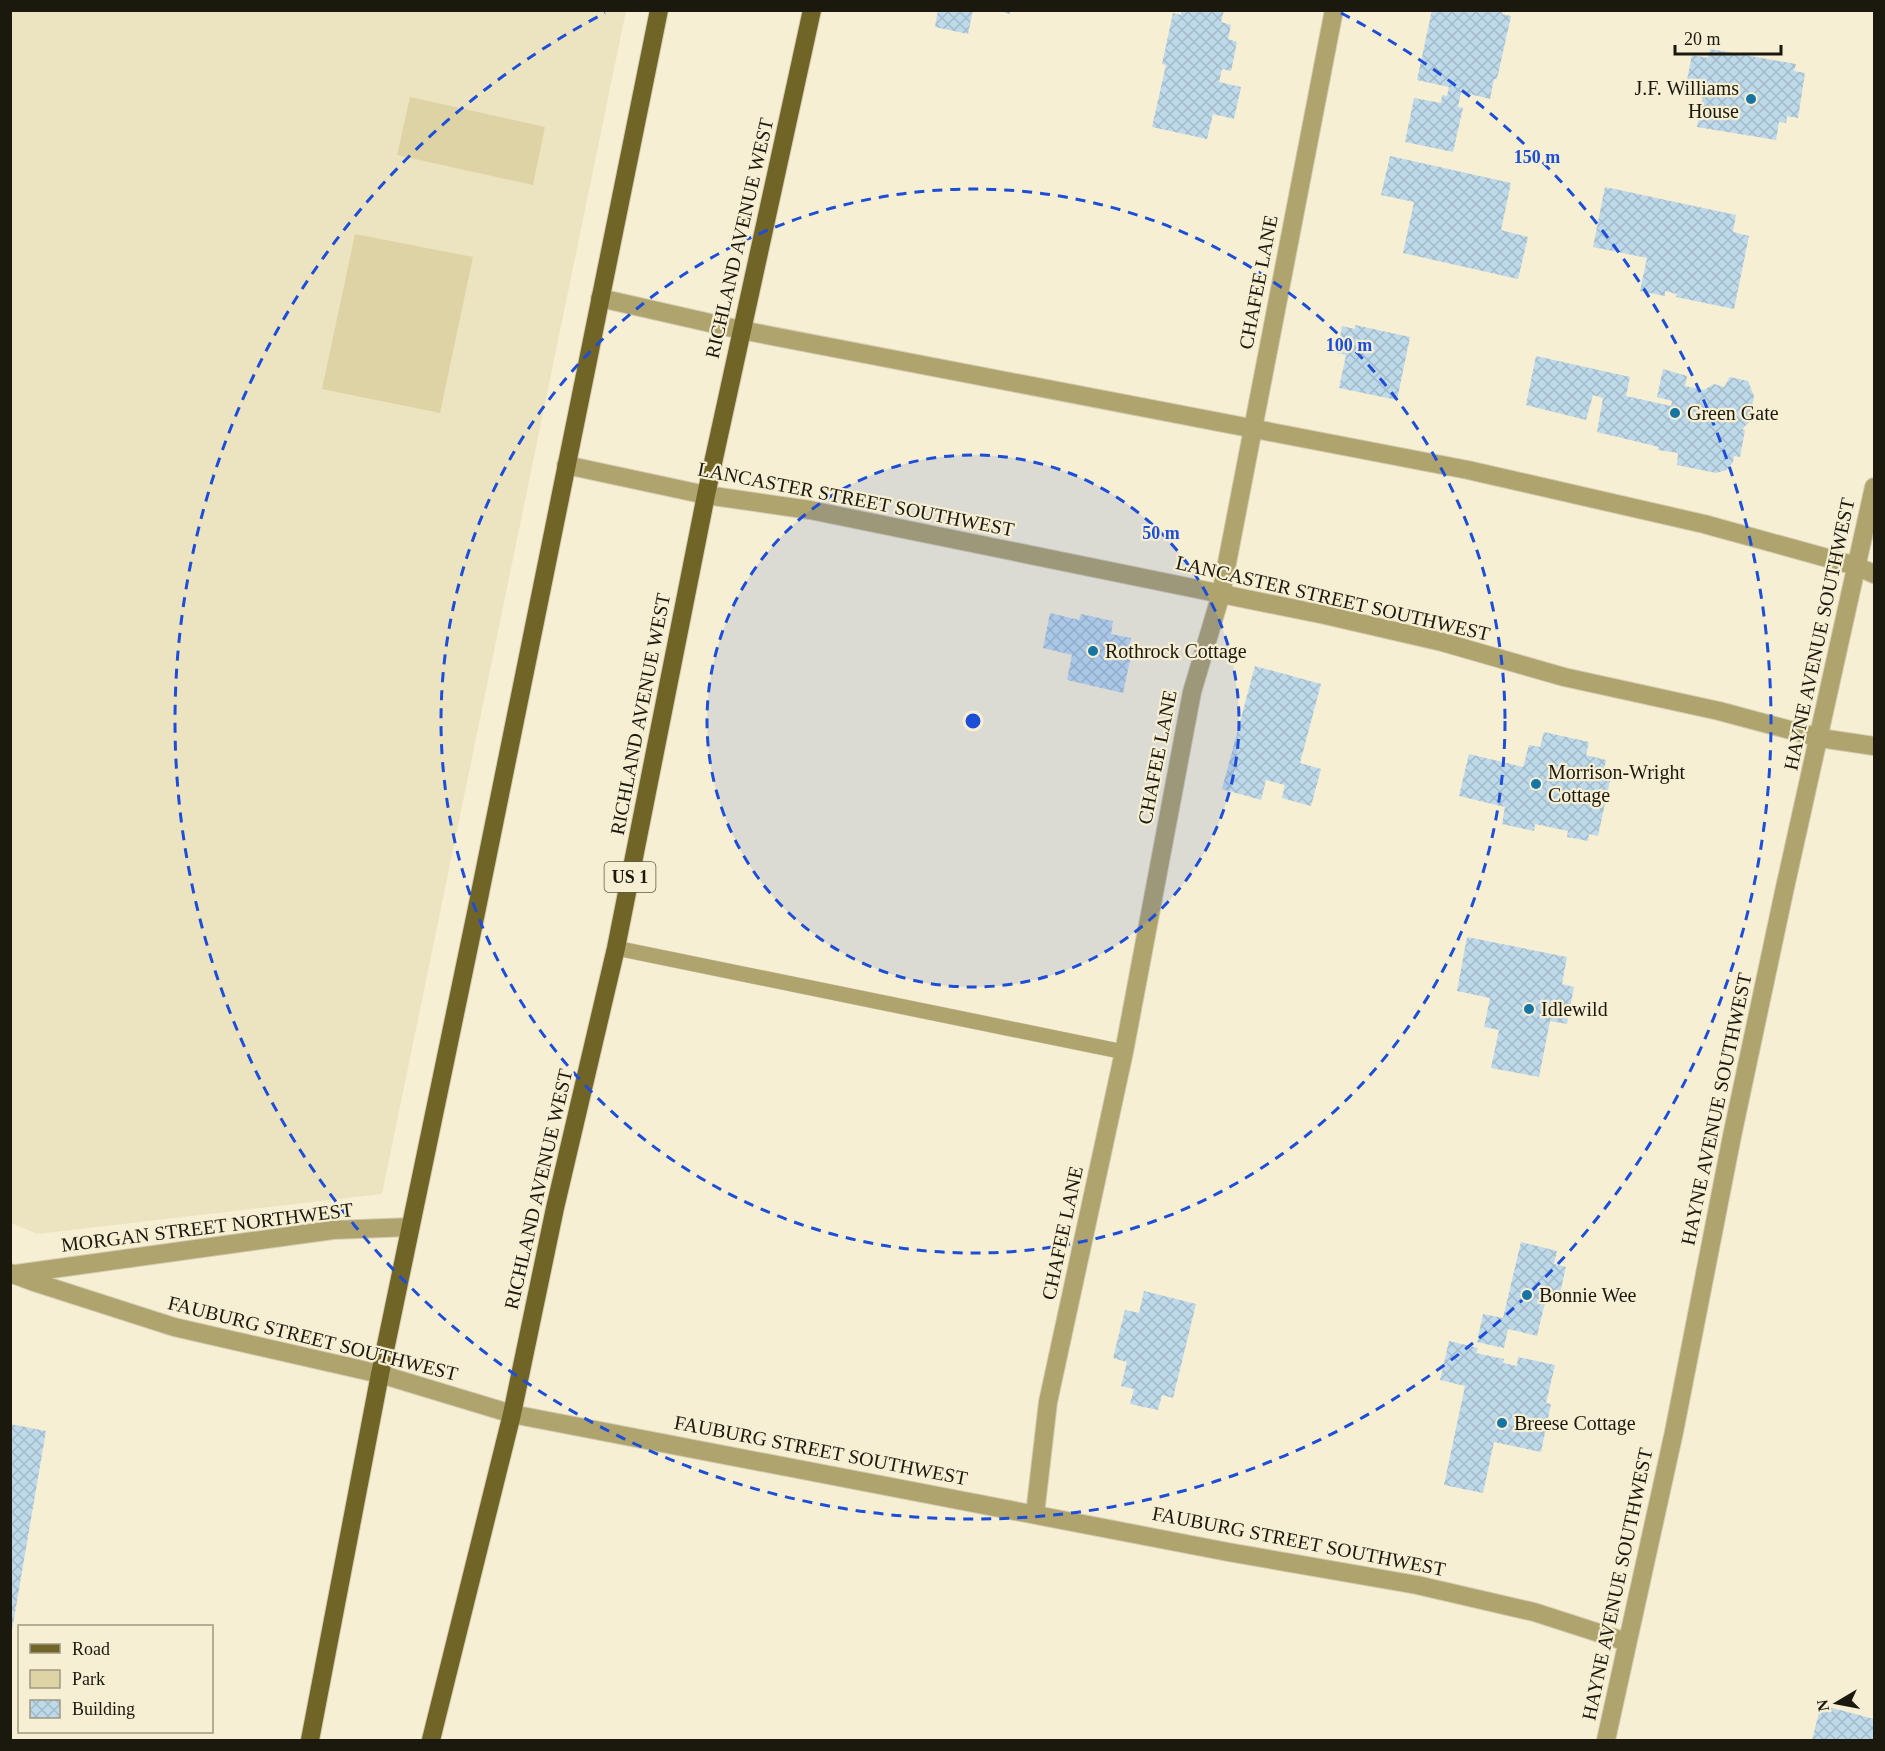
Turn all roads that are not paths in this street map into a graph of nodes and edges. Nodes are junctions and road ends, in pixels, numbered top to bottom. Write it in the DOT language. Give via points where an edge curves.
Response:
graph roads {
  1 [pos="658,10"];
  2 [pos="812,10"];
  3 [pos="1334,10"];
  4 [pos="600,298"];
  5 [pos="741,330"];
  6 [pos="1254,429"];
  7 [pos="566,465"];
  8 [pos="1875,488"];
  9 [pos="706,495"];
  10 [pos="1856,567"];
  11 [pos="1875,574"];
  12 [pos="1221,594"];
  13 [pos="1820,738"];
  14 [pos="1875,746"];
  15 [pos="616,948"];
  16 [pos="1124,1052"];
  17 [pos="410,1227"];
  18 [pos="12,1274"];
  19 [pos="380,1374"];
  20 [pos="512,1414"];
  21 [pos="1035,1514"];
  22 [pos="1627,1642"];
  23 [pos="310,1740"];
  24 [pos="432,1740"];
  25 [pos="1606,1740"];
  1 -- 4 [label="main road"];
  2 -- 5 [label="main road, RICHLAND AVENUE WEST / US 1"];
  3 -- 6 [label="street, CHAFEE LANE"];
  4 -- 5 [label="street"];
  4 -- 7 [label="main road"];
  5 -- 6 [label="street"];
  5 -- 9 [label="main road, RICHLAND AVENUE WEST / US 1"];
  6 -- 10 [label="street" via="1513,480 1704,524"];
  6 -- 12 [label="street, CHAFEE LANE"];
  7 -- 9 [label="street, LANCASTER STREET SOUTHWEST"];
  7 -- 17 [label="main road"];
  8 -- 10 [label="street, HAYNE AVENUE SOUTHWEST"];
  9 -- 12 [label="street, LANCASTER STREET SOUTHWEST" via="810,510"];
  9 -- 15 [label="main road, RICHLAND AVENUE WEST / US 1"];
  10 -- 11 [label="street"];
  10 -- 13 [label="street, HAYNE AVENUE SOUTHWEST"];
  12 -- 13 [label="street, LANCASTER STREET SOUTHWEST" via="1442,642 1564,677"];
  12 -- 16 [label="street, CHAFEE LANE" via="1192,692"];
  13 -- 14 [label="street, LANCASTER STREET SOUTHWEST"];
  13 -- 22 [label="street, HAYNE AVENUE SOUTHWEST" via="1784,892"];
  15 -- 16 [label="lane"];
  15 -- 20 [label="main road, RICHLAND AVENUE WEST / US 1"];
  16 -- 21 [label="street, CHAFEE LANE" via="1048,1402"];
  17 -- 18 [label="street, MORGAN STREET NORTHWEST" via="333,1230"];
  17 -- 19 [label="main road"];
  18 -- 19 [label="street, FAUBURG STREET SOUTHWEST" via="174,1327"];
  19 -- 20 [label="street, FAUBURG STREET SOUTHWEST"];
  19 -- 23 [label="main road"];
  20 -- 21 [label="street, FAUBURG STREET SOUTHWEST"];
  20 -- 24 [label="main road, RICHLAND AVENUE WEST / US 1"];
  21 -- 22 [label="street, FAUBURG STREET SOUTHWEST" via="1417,1585 1534,1612"];
  22 -- 25 [label="street, HAYNE AVENUE SOUTHWEST"];
}
